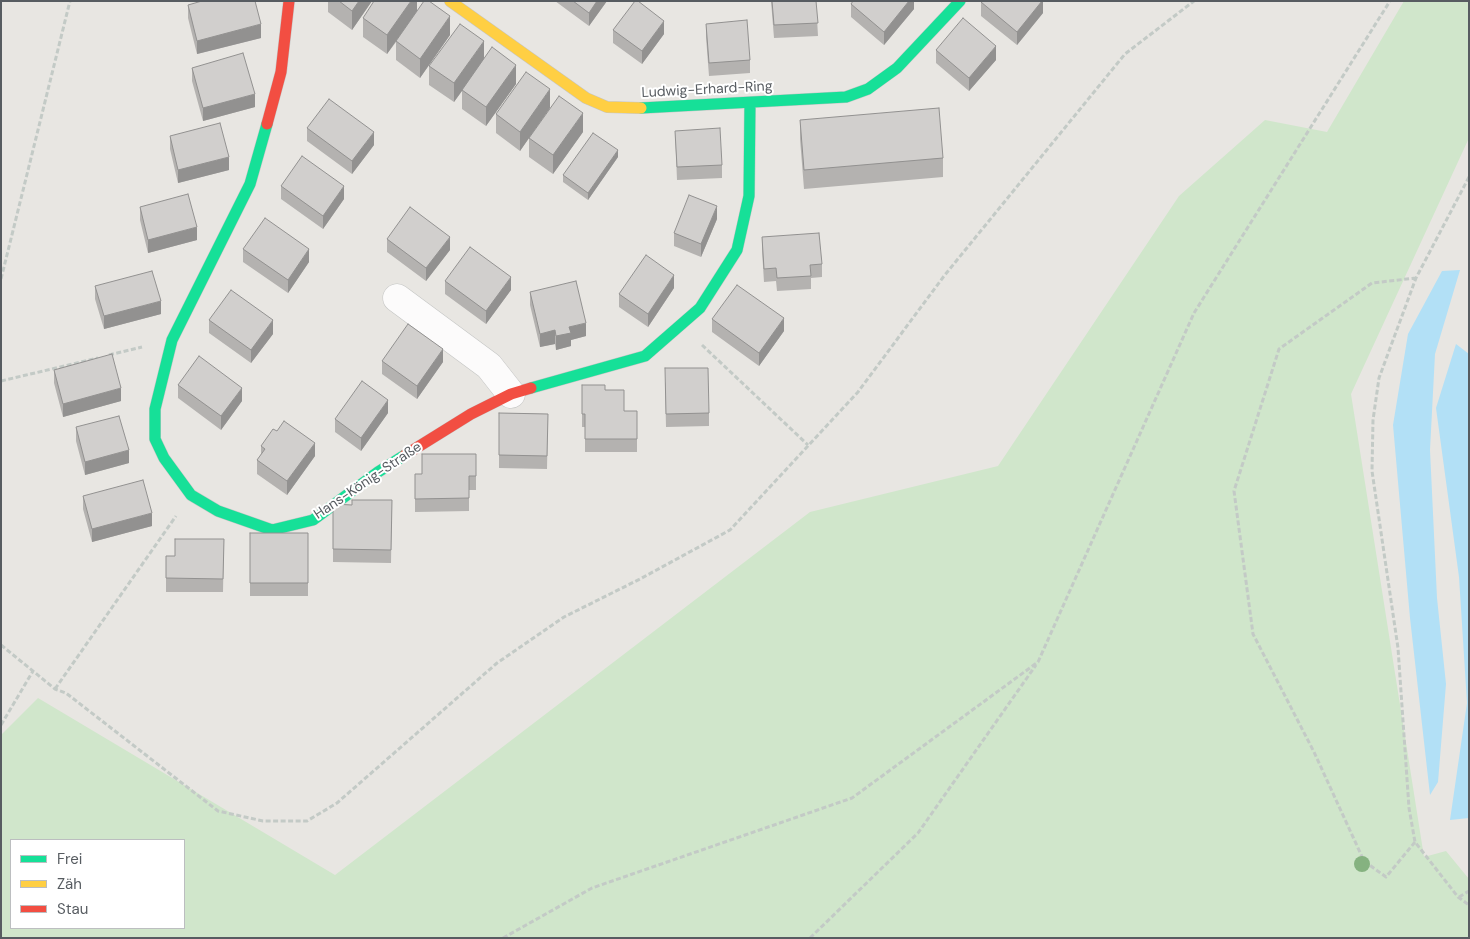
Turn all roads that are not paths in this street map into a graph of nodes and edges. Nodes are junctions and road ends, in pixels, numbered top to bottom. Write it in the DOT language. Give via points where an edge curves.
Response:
graph roads {
  1 [pos="289,1"];
  2 [pos="450,1"];
  3 [pos="960,1"];
  4 [pos="750,103"];
  5 [pos="397,298"];
  6 [pos="511,394"];
  1 -- 6 [label="street, Hans-König-Straße" via="281,72 250,184 172,340 155,410 155,439 164,458 191,496 218,512 272,530 313,520 378,472 471,414"];
  2 -- 4 [label="street, Ludwig-Erhard-Ring" via="586,98 607,107"];
  3 -- 4 [label="street, Ludwig-Erhard-Ring" via="897,68 868,89 846,98"];
  4 -- 6 [label="street, Hans-König-Straße" via="749,196 737,250 700,308 646,356"];
  5 -- 6 [label="street" via="490,366"];
}
